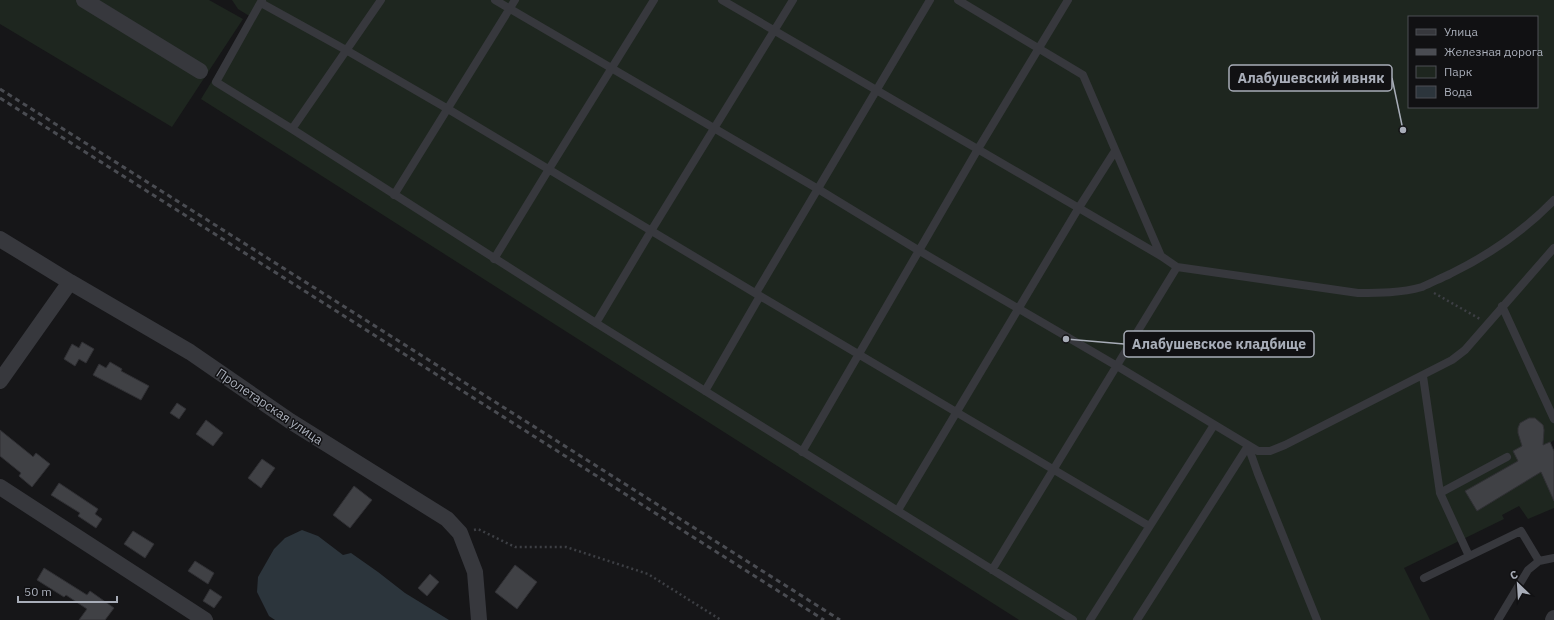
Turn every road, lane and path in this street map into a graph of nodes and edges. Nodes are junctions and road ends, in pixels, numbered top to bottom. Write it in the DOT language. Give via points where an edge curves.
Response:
graph roads {
  1 [pos="84,0"];
  2 [pos="381,0"];
  3 [pos="495,0"];
  4 [pos="515,0"];
  5 [pos="654,0"];
  6 [pos="722,0"];
  7 [pos="794,0"];
  8 [pos="930,0"];
  9 [pos="958,0"];
  10 [pos="1068,0"];
  11 [pos="262,2"];
  12 [pos="510,9"];
  13 [pos="775,31"];
  14 [pos="1039,48"];
  15 [pos="346,50"];
  16 [pos="612,69"];
  17 [pos="200,71"];
  18 [pos="876,90"];
  19 [pos="448,109"];
  20 [pos="292,129"];
  21 [pos="715,129"];
  22 [pos="978,149"];
  23 [pos="1116,151"];
  24 [pos="549,169"];
  25 [pos="818,189"];
  26 [pos="394,195"];
  27 [pos="1554,200"];
  28 [pos="1078,209"];
  29 [pos="651,230"];
  30 [pos="0,239"];
  31 [pos="1554,248"];
  32 [pos="918,250"];
  33 [pos="1161,256"];
  34 [pos="494,259"];
  35 [pos="1177,267"];
  36 [pos="70,282"];
  37 [pos="1422,286"];
  38 [pos="758,295"];
  39 [pos="1502,306"];
  40 [pos="1018,310"];
  41 [pos="596,323"];
  42 [pos="1488,323"];
  43 [pos="858,354"];
  44 [pos="1117,366"];
  45 [pos="1423,376"];
  46 [pos="0,381"];
  47 [pos="706,391"];
  48 [pos="956,412"];
  49 [pos="1554,419"];
  50 [pos="1214,425"];
  51 [pos="1248,446"];
  52 [pos="802,452"];
  53 [pos="1507,456"];
  54 [pos="1052,470"];
  55 [pos="0,487"];
  56 [pos="1440,493"];
  57 [pos="898,510"];
  58 [pos="1149,526"];
  59 [pos="460,533"];
  60 [pos="1469,556"];
  61 [pos="1554,558"];
  62 [pos="1539,561"];
  63 [pos="992,570"];
  64 [pos="1424,578"];
  65 [pos="206,620"];
  66 [pos="479,620"];
  67 [pos="721,620"];
  68 [pos="1073,620"];
  69 [pos="1090,620"];
  70 [pos="1137,620"];
  71 [pos="1317,620"];
  72 [pos="1498,620"];
  1 -- 17 [label="street"];
  2 -- 15 [label="lane"];
  3 -- 12 [label="lane"];
  4 -- 12 [label="lane"];
  5 -- 16 [label="lane"];
  6 -- 13 [label="lane"];
  7 -- 13 [label="lane"];
  8 -- 18 [label="lane"];
  9 -- 14 [label="lane"];
  10 -- 14 [label="lane"];
  11 -- 15 [label="lane"];
  11 -- 20 [label="lane" via="216,82"];
  12 -- 16 [label="lane"];
  12 -- 19 [label="lane"];
  13 -- 18 [label="lane"];
  13 -- 21 [label="lane"];
  14 -- 22 [label="lane"];
  14 -- 23 [label="lane" via="1083,75"];
  15 -- 19 [label="lane"];
  15 -- 20 [label="lane"];
  16 -- 21 [label="lane"];
  16 -- 24 [label="lane"];
  18 -- 22 [label="lane"];
  18 -- 25 [label="lane"];
  19 -- 24 [label="lane"];
  19 -- 26 [label="lane"];
  20 -- 26 [label="lane"];
  21 -- 25 [label="lane"];
  21 -- 29 [label="lane"];
  22 -- 28 [label="lane"];
  22 -- 32 [label="lane"];
  23 -- 28 [label="lane"];
  23 -- 33 [label="lane"];
  24 -- 29 [label="lane"];
  24 -- 34 [label="lane"];
  25 -- 32 [label="lane"];
  25 -- 38 [label="lane"];
  26 -- 34 [label="lane"];
  27 -- 37 [label="lane" via="1531,222 1497,248 1468,265"];
  28 -- 33 [label="lane"];
  28 -- 40 [label="lane"];
  29 -- 38 [label="lane"];
  29 -- 41 [label="lane"];
  30 -- 36 [label="street, Пролетарская улица"];
  31 -- 39 [label="lane"];
  32 -- 40 [label="lane"];
  32 -- 43 [label="lane"];
  33 -- 35 [label="lane"];
  34 -- 41 [label="lane"];
  35 -- 37 [label="lane" via="1358,293 1381,293"];
  35 -- 44 [label="lane"];
  36 -- 46 [label="street"];
  36 -- 59 [label="street, Пролетарская улица" via="190,352 290,421 447,519"];
  37 -- 42 [label="path"];
  38 -- 43 [label="lane"];
  38 -- 47 [label="lane"];
  39 -- 42 [label="lane"];
  39 -- 49 [label="lane"];
  40 -- 44 [label="lane"];
  40 -- 48 [label="lane"];
  41 -- 47 [label="lane"];
  42 -- 45 [label="lane" via="1465,350"];
  43 -- 48 [label="lane"];
  43 -- 52 [label="lane"];
  44 -- 50 [label="lane"];
  44 -- 54 [label="lane"];
  45 -- 51 [label="lane" via="1285,446 1270,451 1258,451"];
  45 -- 56 [label="lane"];
  47 -- 52 [label="lane"];
  48 -- 54 [label="lane"];
  48 -- 57 [label="lane"];
  50 -- 51 [label="lane"];
  50 -- 58 [label="lane"];
  51 -- 70 [label="lane"];
  51 -- 71 [label="lane"];
  52 -- 57 [label="lane"];
  53 -- 56 [label="lane"];
  54 -- 58 [label="lane"];
  54 -- 63 [label="lane"];
  55 -- 65 [label="street"];
  56 -- 60 [label="lane"];
  57 -- 63 [label="lane"];
  58 -- 69 [label="lane"];
  59 -- 66 [label="street, Пролетарская улица" via="475,572"];
  59 -- 67 [label="path" via="478,529 515,547 566,548 648,574"];
  60 -- 62 [label="lane" via="1521,531"];
  60 -- 64 [label="lane"];
  61 -- 62 [label="lane"];
  62 -- 72 [label="lane" via="1528,570"];
  63 -- 68 [label="lane"];
}
